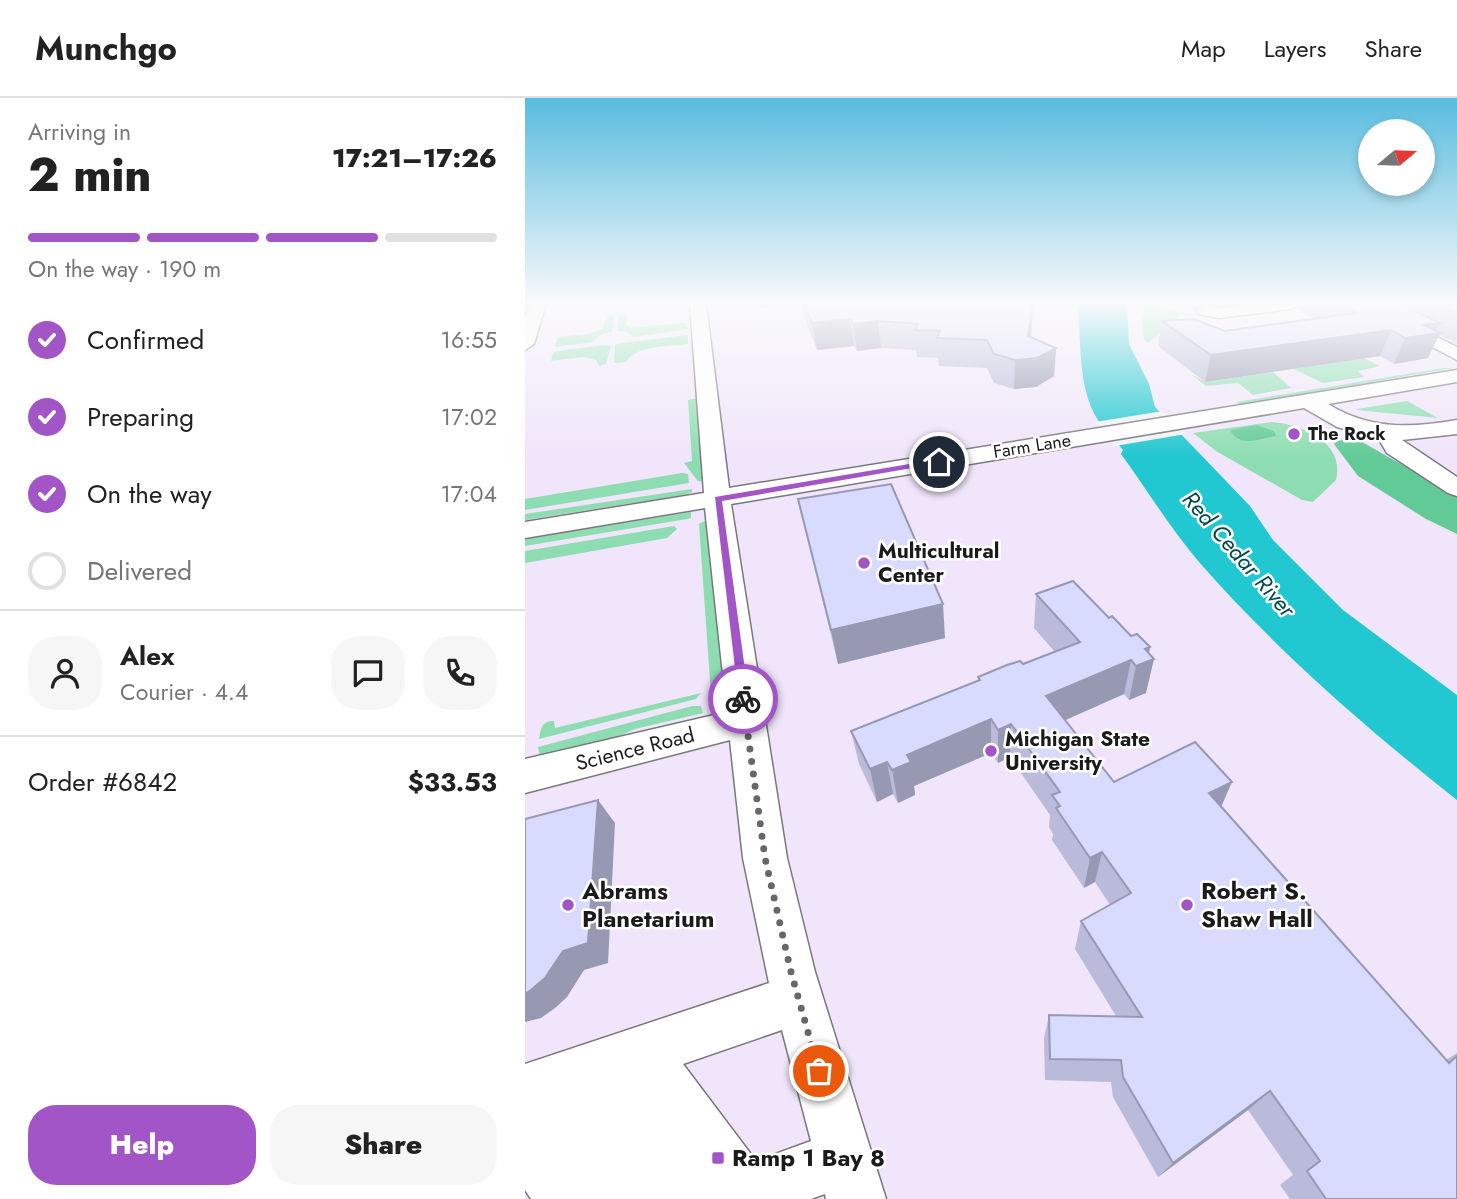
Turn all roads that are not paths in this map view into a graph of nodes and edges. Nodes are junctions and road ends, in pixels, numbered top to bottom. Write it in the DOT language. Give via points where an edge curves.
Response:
graph roads {
  1 [pos="703,355"];
  2 [pos="1457,376"];
  3 [pos="1307,400"];
  4 [pos="1457,427"];
  5 [pos="1387,435"];
  6 [pos="1457,488"];
  7 [pos="718,499"];
  8 [pos="525,530"];
  9 [pos="746,722"];
  10 [pos="525,776"];
  11 [pos="798,999"];
  12 [pos="575,1074"];
  13 [pos="525,1138"];
  14 [pos="850,1178"];
  15 [pos="740,1197"];
  16 [pos="565,1199"];
  17 [pos="623,1199"];
  18 [pos="683,1199"];
  1 -- 7 [label="street"];
  2 -- 3 [label="street, Farm Lane"];
  3 -- 5 [label="street" via="1346,425"];
  3 -- 7 [label="street, Farm Lane"];
  4 -- 5 [label="street"];
  5 -- 6 [label="street" via="1395,448"];
  7 -- 8 [label="street, Farm Lane"];
  7 -- 9 [label="street"];
  9 -- 10 [label="street, Science Road"];
  9 -- 11 [label="street" via="765,858"];
  11 -- 12 [label="street"];
  11 -- 14 [label="street"];
  12 -- 15 [label="street"];
  12 -- 17 [label="lane"];
  12 -- 18 [label="street"];
  13 -- 16 [label="street"];
  14 -- 15 [label="street"];
}
